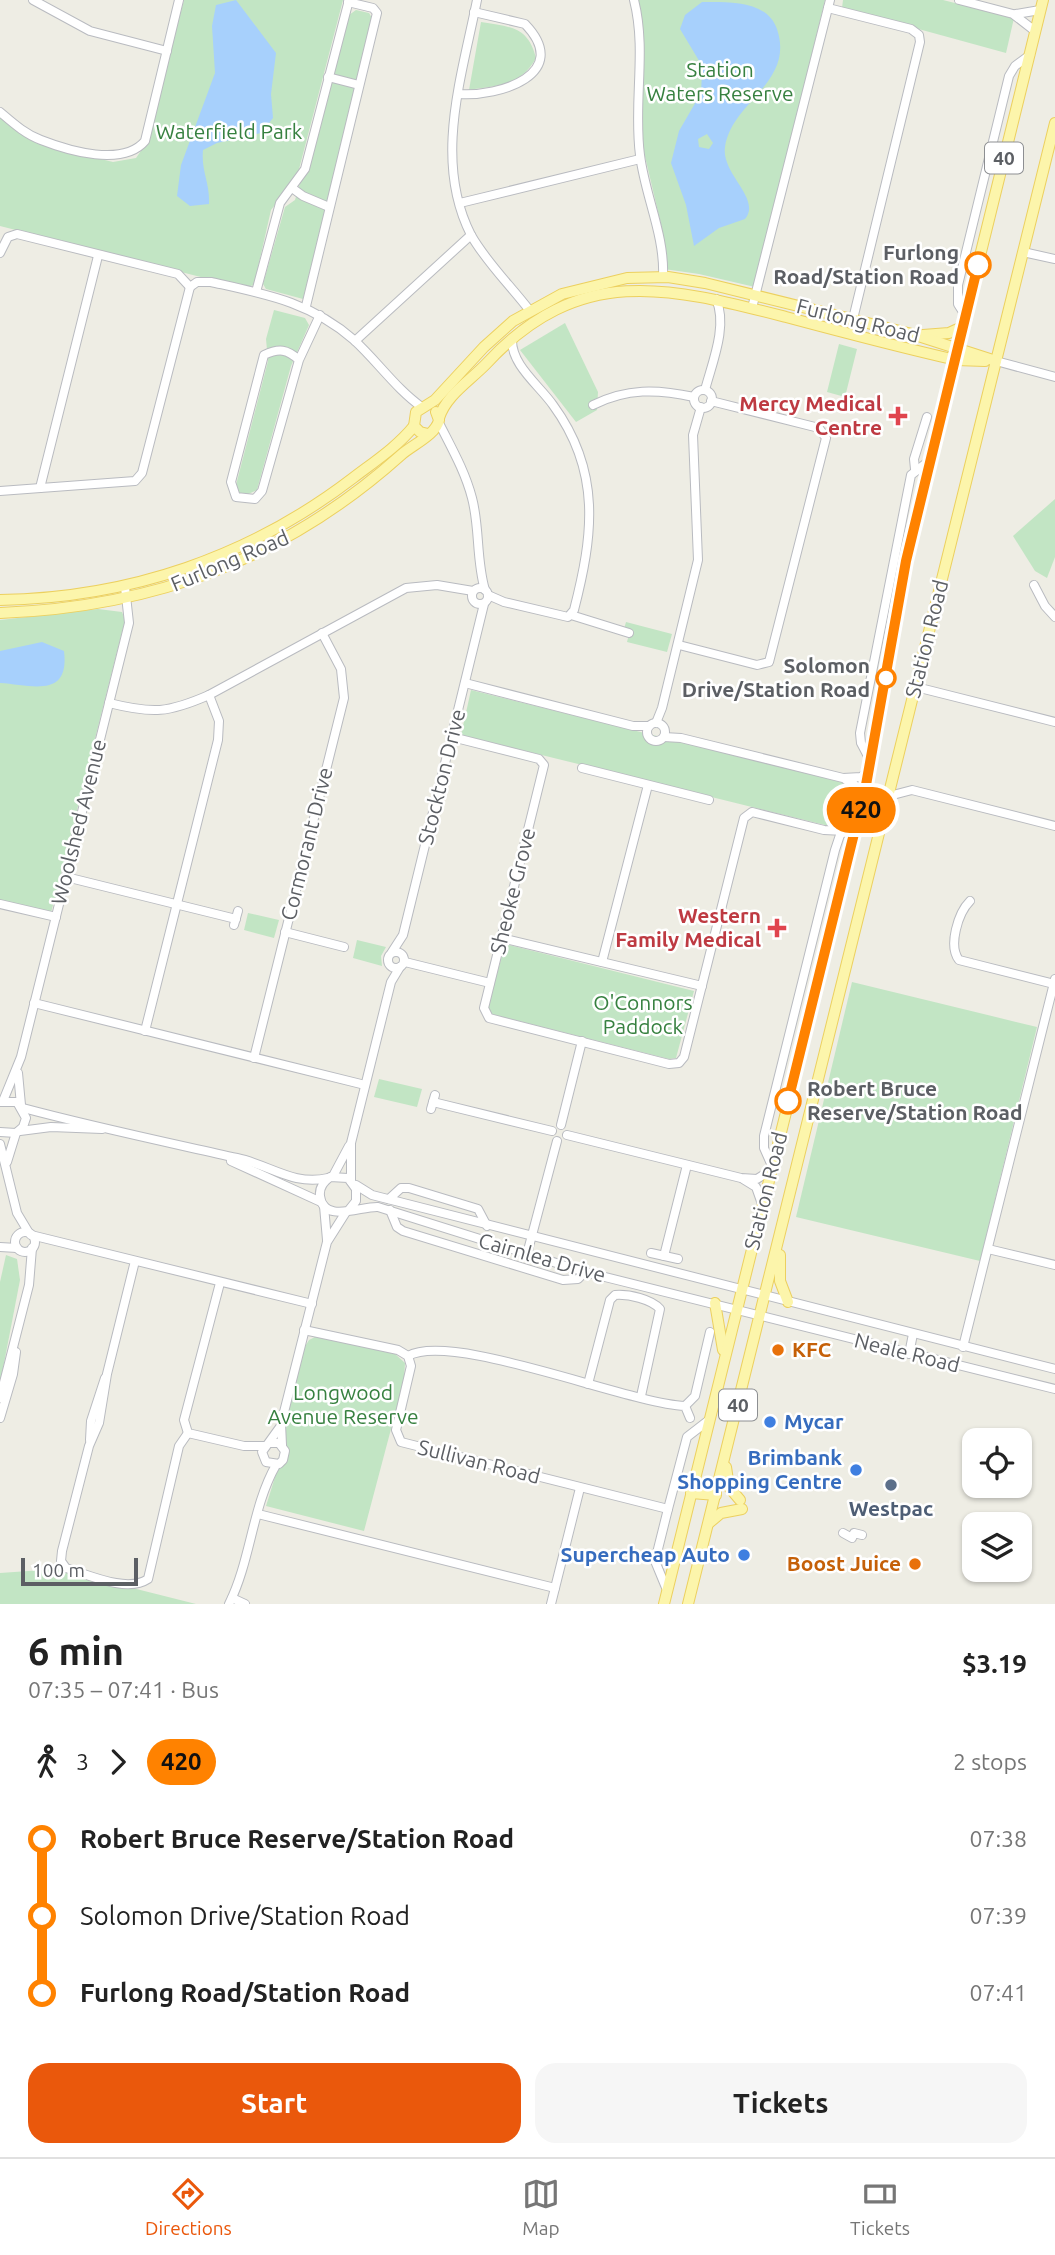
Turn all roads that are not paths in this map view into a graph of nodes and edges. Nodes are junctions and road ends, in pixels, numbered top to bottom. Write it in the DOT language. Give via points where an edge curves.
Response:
graph roads {
  1 [pos="33,0"];
  2 [pos="180,0"];
  3 [pos="477,0"];
  4 [pos="634,0"];
  5 [pos="959,0"];
  6 [pos="348,1"];
  7 [pos="829,4"];
  8 [pos="1042,5"];
  9 [pos="474,12"];
  10 [pos="1013,14"];
  11 [pos="1035,31"];
  12 [pos="167,51"];
  13 [pos="328,77"];
  14 [pos="359,85"];
  15 [pos="458,94"];
  16 [pos="0,112"];
  17 [pos="1055,123"];
  18 [pos="640,159"];
  19 [pos="292,188"];
  20 [pos="460,203"];
  21 [pos="329,207"];
  22 [pos="4,234"];
  23 [pos="471,235"];
  24 [pos="1023,252"];
  25 [pos="0,253"];
  26 [pos="99,256"];
  27 [pos="1055,260"];
  28 [pos="663,277"];
  29 [pos="190,287"];
  30 [pos="256,292"];
  31 [pos="756,295"];
  32 [pos="716,299"];
  33 [pos="736,304"];
  34 [pos="306,306"];
  35 [pos="752,308"];
  36 [pos="530,311"];
  37 [pos="320,315"];
  38 [pos="853,319"];
  39 [pos="537,321"];
  40 [pos="720,326"];
  41 [pos="962,327"];
  42 [pos="912,334"];
  43 [pos="512,339"];
  44 [pos="355,341"];
  45 [pos="958,348"];
  46 [pos="494,355"];
  47 [pos="515,358"];
  48 [pos="299,360"];
  49 [pos="956,360"];
  50 [pos="996,361"];
  51 [pos="1055,377"];
  52 [pos="705,390"];
  53 [pos="405,395"];
  54 [pos="694,397"];
  55 [pos="711,401"];
  56 [pos="593,405"];
  57 [pos="701,407"];
  58 [pos="425,408"];
  59 [pos="927,417"];
  60 [pos="439,420"];
  61 [pos="414,421"];
  62 [pos="429,433"];
  63 [pos="451,448"];
  64 [pos="929,461"];
  65 [pos="915,469"];
  66 [pos="40,488"];
  67 [pos="0,491"];
  68 [pos="1034,585"];
  69 [pos="125,587"];
  70 [pos="479,596"];
  71 [pos="128,599"];
  72 [pos="0,600"];
  73 [pos="0,613"];
  74 [pos="571,615"];
  75 [pos="1055,617"];
  76 [pos="323,633"];
  77 [pos="629,633"];
  78 [pos="678,645"];
  79 [pos="465,683"];
  80 [pos="916,687"];
  81 [pos="209,695"];
  82 [pos="109,703"];
  83 [pos="1055,722"];
  84 [pos="657,729"];
  85 [pos="452,737"];
  86 [pos="870,767"];
  87 [pos="582,768"];
  88 [pos="894,775"];
  89 [pos="843,778"];
  90 [pos="648,785"];
  91 [pos="912,790"];
  92 [pos="889,796"];
  93 [pos="709,800"];
  94 [pos="863,800"];
  95 [pos="858,822"];
  96 [pos="1055,826"];
  97 [pos="824,830"];
  98 [pos="844,831"];
  99 [pos="836,845"];
  100 [pos="66,877"];
  101 [pos="970,901"];
  102 [pos="0,904"];
  103 [pos="176,904"];
  104 [pos="56,917"];
  105 [pos="236,919"];
  106 [pos="285,932"];
  107 [pos="402,935"];
  108 [pos="502,938"];
  109 [pos="344,947"];
  110 [pos="392,953"];
  111 [pos="403,962"];
  112 [pos="602,962"];
  113 [pos="389,965"];
  114 [pos="1054,981"];
  115 [pos="391,982"];
  116 [pos="490,983"];
  117 [pos="702,986"];
  118 [pos="34,1003"];
  119 [pos="1052,1003"];
  120 [pos="145,1031"];
  121 [pos="582,1041"];
  122 [pos="20,1057"];
  123 [pos="254,1058"];
  124 [pos="365,1085"];
  125 [pos="1,1102"];
  126 [pos="433,1102"];
  127 [pos="22,1107"];
  128 [pos="561,1125"];
  129 [pos="109,1129"];
  130 [pos="552,1131"];
  131 [pos="0,1132"];
  132 [pos="18,1132"];
  133 [pos="567,1135"];
  134 [pos="557,1140"];
  135 [pos="351,1143"];
  136 [pos="0,1144"];
  137 [pos="219,1156"];
  138 [pos="687,1165"];
  139 [pos="6,1168"];
  140 [pos="772,1168"];
  141 [pos="332,1177"];
  142 [pos="741,1178"];
  143 [pos="352,1182"];
  144 [pos="389,1199"];
  145 [pos="323,1204"];
  146 [pos="763,1205"];
  147 [pos="390,1210"];
  148 [pos="347,1211"];
  149 [pos="18,1213"];
  150 [pos="487,1226"];
  151 [pos="30,1234"];
  152 [pos="780,1234"];
  153 [pos="533,1238"];
  154 [pos="59,1242"];
  155 [pos="327,1242"];
  156 [pos="18,1243"];
  157 [pos="0,1245"];
  158 [pos="33,1247"];
  159 [pos="988,1248"];
  160 [pos="651,1253"];
  161 [pos="527,1254"];
  162 [pos="664,1256"];
  163 [pos="678,1259"];
  164 [pos="135,1261"];
  165 [pos="1055,1265"];
  166 [pos="585,1272"];
  167 [pos="30,1273"];
  168 [pos="220,1283"];
  169 [pos="742,1290"];
  170 [pos="765,1296"];
  171 [pos="788,1302"];
  172 [pos="715,1303"];
  173 [pos="312,1304"];
  174 [pos="738,1310"];
  175 [pos="760,1315"];
  176 [pos="304,1330"];
  177 [pos="710,1332"];
  178 [pos="913,1334"];
  179 [pos="16,1342"];
  180 [pos="963,1347"];
  181 [pos="909,1354"];
  182 [pos="408,1356"];
  183 [pos="723,1365"];
  184 [pos="1055,1369"];
  185 [pos="588,1384"];
  186 [pos="1055,1389"];
  187 [pos="640,1396"];
  188 [pos="0,1398"];
  189 [pos="685,1406"];
  190 [pos="0,1418"];
  191 [pos="690,1418"];
  192 [pos="709,1420"];
  193 [pos="281,1424"];
  194 [pos="188,1433"];
  195 [pos="282,1445"];
  196 [pos="266,1451"];
  197 [pos="726,1456"];
  198 [pos="276,1465"];
  199 [pos="265,1486"];
  200 [pos="580,1488"];
  201 [pos="691,1493"];
  202 [pos="715,1498"];
  203 [pos="668,1509"];
  204 [pos="258,1514"];
  205 [pos="709,1523"];
  206 [pos="844,1533"];
  207 [pos="862,1535"];
  208 [pos="555,1588"];
  209 [pos="667,1590"];
  210 [pos="231,1601"];
  211 [pos="245,1604"];
  212 [pos="551,1604"];
  213 [pos="664,1604"];
  214 [pos="688,1604"];
  1 -- 12 [label="street" via="90,32"];
  2 -- 12 [label="street"];
  3 -- 9 [label="street"];
  4 -- 18 [label="street" via="642,34 636,117"];
  5 -- 10 [label="street"];
  6 -- 13 [label="street"];
  6 -- 14 [label="street" via="377,13"];
  7 -- 31 [label="street"];
  7 -- 38 [label="street" via="911,29 920,42"];
  8 -- 10 [label="street"];
  8 -- 11 [label="main road, Station Road / 40"];
  9 -- 15 [label="street"];
  9 -- 15 [label="street" via="525,24 538,43 538,63 524,82 510,88"];
  10 -- 11 [label="street"];
  11 -- 41 [label="main road, Station Road / 40"];
  12 -- 16 [label="street" via="145,141 132,152 114,157 41,140"];
  13 -- 14 [label="street"];
  13 -- 19 [label="street" via="305,169"];
  14 -- 21 [label="street"];
  15 -- 20 [label="street" via="451,141"];
  17 -- 24 [label="main road, Station Road / 40"];
  18 -- 20 [label="street"];
  18 -- 28 [label="street" via="663,253"];
  19 -- 21 [label="street"];
  19 -- 30 [label="street" via="280,202"];
  20 -- 23 [label="street"];
  21 -- 34 [label="street"];
  22 -- 25 [label="street"];
  22 -- 26 [label="street"];
  23 -- 36 [label="street"];
  23 -- 44 [label="street"];
  24 -- 27 [label="street"];
  24 -- 50 [label="main road, Station Road / 40"];
  26 -- 29 [label="street" via="178,274"];
  26 -- 66 [label="street"];
  28 -- 31 [label="main road, Furlong Road"];
  28 -- 36 [label="main road, Furlong Road" via="585,286"];
  29 -- 30 [label="street" via="204,281"];
  29 -- 66 [label="street" via="142,473 135,481 110,485"];
  30 -- 34 [label="street"];
  31 -- 35 [label="street"];
  31 -- 38 [label="main road, Furlong Road"];
  32 -- 33 [label="main road, Furlong Road"];
  32 -- 39 [label="main road, Furlong Road" via="660,290 614,292 574,303"];
  32 -- 40 [label="street"];
  33 -- 35 [label="main road, Furlong Road"];
  33 -- 40 [label="street"];
  34 -- 37 [label="street"];
  35 -- 49 [label="main road, Furlong Road"];
  36 -- 39 [label="main road"];
  36 -- 58 [label="main road, Furlong Road" via="495,337"];
  37 -- 44 [label="street"];
  37 -- 48 [label="street"];
  38 -- 42 [label="main road, Furlong Road"];
  39 -- 43 [label="main road, Furlong Road"];
  40 -- 52 [label="street"];
  41 -- 42 [label="main road" via="948,333"];
  41 -- 45 [label="main road, Station Road / 40"];
  42 -- 45 [label="main road, Furlong Road"];
  43 -- 46 [label="main road, Furlong Road"];
  43 -- 47 [label="street"];
  44 -- 53 [label="street"];
  45 -- 49 [label="main road, Station Road / 40"];
  45 -- 50 [label="main road, Furlong Road"];
  46 -- 47 [label="street"];
  46 -- 60 [label="main road, Furlong Road" via="446,401"];
  47 -- 74 [label="street" via="570,434 587,485 589,542"];
  48 -- 48 [label="street" via="262,491 255,499 236,497 231,482 264,355 277,349"];
  49 -- 50 [label="main road, Furlong Road"];
  49 -- 64 [label="main road, Station Road / 40"];
  50 -- 51 [label="street"];
  50 -- 80 [label="main road, Station Road / 40"];
  52 -- 54 [label="street"];
  52 -- 55 [label="street"];
  53 -- 58 [label="street"];
  53 -- 61 [label="street"];
  54 -- 56 [label="street" via="660,389 638,390"];
  54 -- 57 [label="street"];
  55 -- 57 [label="street"];
  55 -- 78 [label="street" via="815,427 824,431 825,438 769,662 757,665"];
  57 -- 78 [label="street" via="693,435 698,560"];
  58 -- 60 [label="main road" via="435,411"];
  58 -- 61 [label="main road"];
  59 -- 65 [label="street"];
  60 -- 62 [label="main road"];
  60 -- 63 [label="street, Stockton Drive"];
  61 -- 62 [label="main road" via="420,432"];
  61 -- 69 [label="main road, Furlong Road" via="398,444 285,524 214,559"];
  62 -- 63 [label="street, Stockton Drive"];
  62 -- 71 [label="main road, Furlong Road" via="358,491 291,536 195,580"];
  63 -- 70 [label="street, Stockton Drive" via="473,500"];
  64 -- 65 [label="street"];
  64 -- 86 [label="main road, Station Road / 40" via="904,572"];
  65 -- 86 [label="street" via="908,481 894,547 860,733"];
  66 -- 67 [label="street"];
  68 -- 75 [label="street"];
  69 -- 71 [label="street, Woolshed Avenue"];
  69 -- 72 [label="main road, Furlong Road"];
  70 -- 74 [label="street"];
  70 -- 76 [label="street" via="437,585 406,588"];
  70 -- 79 [label="street, Stockton Drive"];
  71 -- 73 [label="main road, Furlong Road"];
  71 -- 82 [label="street, Woolshed Avenue" via="129,623"];
  74 -- 77 [label="street"];
  76 -- 81 [label="street"];
  76 -- 106 [label="street, Cormorant Drive" via="341,669 344,698"];
  78 -- 84 [label="street"];
  79 -- 84 [label="street"];
  79 -- 85 [label="street, Stockton Drive"];
  80 -- 83 [label="street"];
  80 -- 88 [label="main road, Station Road / 40"];
  81 -- 82 [label="street" via="158,713"];
  81 -- 103 [label="street" via="219,721 218,740"];
  82 -- 100 [label="street, Woolshed Avenue"];
  84 -- 89 [label="street"];
  85 -- 107 [label="street, Stockton Drive"];
  85 -- 108 [label="street, Sheoke Grove" via="539,759 544,765"];
  86 -- 89 [label="street" via="861,777"];
  86 -- 94 [label="main road, Station Road / 40"];
  87 -- 90 [label="street"];
  88 -- 91 [label="street"];
  88 -- 92 [label="main road, Station Road / 40"];
  89 -- 94 [label="street" via="854,784"];
  90 -- 93 [label="street"];
  90 -- 112 [label="street"];
  91 -- 92 [label="street"];
  91 -- 96 [label="street"];
  92 -- 152 [label="main road, Station Road / 40"];
  94 -- 95 [label="main road, Station Road / 40"];
  95 -- 98 [label="street"];
  95 -- 140 [label="main road, Station Road / 40"];
  97 -- 98 [label="street"];
  97 -- 99 [label="street" via="835,838"];
  97 -- 117 [label="street" via="752,812 744,818"];
  98 -- 99 [label="street"];
  99 -- 140 [label="street" via="764,1136"];
  100 -- 103 [label="street"];
  100 -- 104 [label="street, Woolshed Avenue"];
  101 -- 114 [label="street" via="963,909 954,946 959,960"];
  102 -- 104 [label="street"];
  103 -- 105 [label="street"];
  103 -- 120 [label="street"];
  104 -- 118 [label="street, Woolshed Avenue"];
  106 -- 109 [label="street"];
  106 -- 123 [label="street, Cormorant Drive"];
  107 -- 110 [label="street, Stockton Drive"];
  107 -- 111 [label="street, Stockton Drive"];
  108 -- 112 [label="street"];
  108 -- 116 [label="street, Sheoke Grove"];
  110 -- 111 [label="street" via="398,951"];
  110 -- 113 [label="street, Stockton Drive"];
  111 -- 113 [label="street"];
  111 -- 115 [label="street"];
  111 -- 116 [label="street"];
  112 -- 117 [label="street"];
  113 -- 115 [label="street"];
  114 -- 119 [label="street"];
  115 -- 124 [label="street"];
  116 -- 121 [label="street, Sheoke Grove" via="484,1008 489,1018"];
  117 -- 121 [label="street, Sheoke Grove" via="679,1063"];
  118 -- 120 [label="street"];
  118 -- 122 [label="street, Woolshed Avenue"];
  119 -- 159 [label="street"];
  120 -- 123 [label="street"];
  121 -- 128 [label="street"];
  122 -- 125 [label="street, Woolshed Avenue"];
  122 -- 127 [label="street, Woolshed Avenue"];
  123 -- 124 [label="street"];
  124 -- 135 [label="street"];
  125 -- 127 [label="street" via="13,1100"];
  126 -- 130 [label="street"];
  127 -- 129 [label="street"];
  127 -- 132 [label="street, Woolshed Avenue" via="26,1118"];
  128 -- 130 [label="street"];
  128 -- 133 [label="street"];
  129 -- 132 [label="street" via="51,1127"];
  129 -- 137 [label="street"];
  130 -- 134 [label="street"];
  131 -- 132 [label="street"];
  132 -- 139 [label="street" via="10,1144"];
  133 -- 134 [label="street"];
  133 -- 138 [label="street"];
  134 -- 153 [label="street"];
  135 -- 141 [label="street"];
  135 -- 143 [label="street"];
  136 -- 139 [label="street"];
  137 -- 141 [label="street" via="294,1179"];
  137 -- 145 [label="street"];
  138 -- 142 [label="street"];
  138 -- 162 [label="street"];
  139 -- 149 [label="street"];
  140 -- 142 [label="street" via="757,1179"];
  140 -- 146 [label="main road, Station Road / 40"];
  141 -- 143 [label="street" via="343,1176"];
  141 -- 145 [label="street" via="320,1191"];
  142 -- 146 [label="street" via="756,1187"];
  143 -- 144 [label="street, Cairnlea Drive"];
  143 -- 148 [label="street" via="357,1195"];
  144 -- 150 [label="street, Cairnlea Drive"];
  144 -- 150 [label="street" via="401,1188 409,1188 478,1209"];
  145 -- 148 [label="street" via="334,1212"];
  145 -- 155 [label="street"];
  146 -- 169 [label="main road, Station Road / 40"];
  147 -- 148 [label="street, Cairnlea Drive" via="366,1206"];
  147 -- 161 [label="street, Cairnlea Drive"];
  147 -- 166 [label="street" via="403,1231 563,1280 578,1279"];
  148 -- 155 [label="street"];
  149 -- 151 [label="street"];
  149 -- 156 [label="street"];
  150 -- 153 [label="street, Cairnlea Drive"];
  151 -- 154 [label="street"];
  151 -- 156 [label="street"];
  151 -- 158 [label="street"];
  152 -- 170 [label="main road, Station Road / 40"];
  152 -- 171 [label="main road" via="780,1281"];
  153 -- 161 [label="street"];
  153 -- 169 [label="street, Cairnlea Drive"];
  154 -- 158 [label="street"];
  154 -- 164 [label="street"];
  155 -- 173 [label="street"];
  156 -- 157 [label="street"];
  156 -- 158 [label="street"];
  156 -- 167 [label="street"];
  158 -- 167 [label="street"];
  159 -- 165 [label="street"];
  159 -- 180 [label="street"];
  160 -- 162 [label="street"];
  161 -- 166 [label="street, Cairnlea Drive"];
  162 -- 163 [label="street"];
  164 -- 168 [label="street"];
  164 -- 194 [label="street" via="91,1421 61,1561 66,1568 139,1585 148,1579 179,1446"];
  166 -- 172 [label="street, Cairnlea Drive"];
  167 -- 179 [label="street"];
  168 -- 173 [label="street"];
  168 -- 194 [label="street" via="184,1420"];
  169 -- 170 [label="street, Cairnlea Drive"];
  169 -- 174 [label="main road, Station Road / 40"];
  170 -- 171 [label="street, Neale Road"];
  170 -- 175 [label="main road, Station Road / 40"];
  171 -- 178 [label="street, Neale Road"];
  172 -- 174 [label="street, Cairnlea Drive"];
  172 -- 183 [label="main road" via="722,1329"];
  173 -- 176 [label="street"];
  174 -- 175 [label="street, Neale Road"];
  174 -- 183 [label="main road, Station Road / 40"];
  175 -- 181 [label="street, Neale Road"];
  175 -- 197 [label="main road, Station Road / 40"];
  176 -- 182 [label="street"];
  176 -- 193 [label="street"];
  177 -- 189 [label="street" via="693,1401"];
  178 -- 180 [label="street, Neale Road"];
  178 -- 181 [label="street"];
  179 -- 188 [label="street"];
  179 -- 190 [label="street" via="13,1374"];
  180 -- 184 [label="street, Neale Road"];
  181 -- 186 [label="street, Neale Road"];
  182 -- 185 [label="street" via="427,1349 460,1352"];
  182 -- 200 [label="street, Sullivan Road" via="410,1370 396,1430 401,1442"];
  183 -- 192 [label="main road, Station Road / 40"];
  185 -- 187 [label="street"];
  185 -- 187 [label="street" via="610,1300 619,1294 656,1304 660,1312"];
  187 -- 189 [label="street"];
  189 -- 191 [label="street"];
  192 -- 201 [label="main road, Station Road / 40"];
  192 -- 203 [label="street" via="687,1437"];
  193 -- 195 [label="street"];
  193 -- 196 [label="street"];
  194 -- 196 [label="street"];
  195 -- 196 [label="street"];
  195 -- 198 [label="street" via="285,1457"];
  196 -- 198 [label="street"];
  196 -- 199 [label="street"];
  197 -- 202 [label="main road, Station Road / 40"];
  197 -- 205 [label="main road" via="729,1488 741,1505"];
  198 -- 199 [label="street"];
  199 -- 204 [label="street"];
  200 -- 203 [label="street, Sullivan Road"];
  200 -- 208 [label="street"];
  201 -- 202 [label="main road"];
  201 -- 209 [label="main road, Station Road / 40"];
  202 -- 205 [label="main road, Station Road / 40"];
  203 -- 209 [label="street" via="655,1561"];
  204 -- 208 [label="street"];
  204 -- 210 [label="street"];
  205 -- 214 [label="main road, Station Road / 40"];
  206 -- 207 [label="street" via="852,1538 855,1533"];
  208 -- 212 [label="street"];
  209 -- 213 [label="main road, Station Road / 40"];
  210 -- 211 [label="street"];
}
